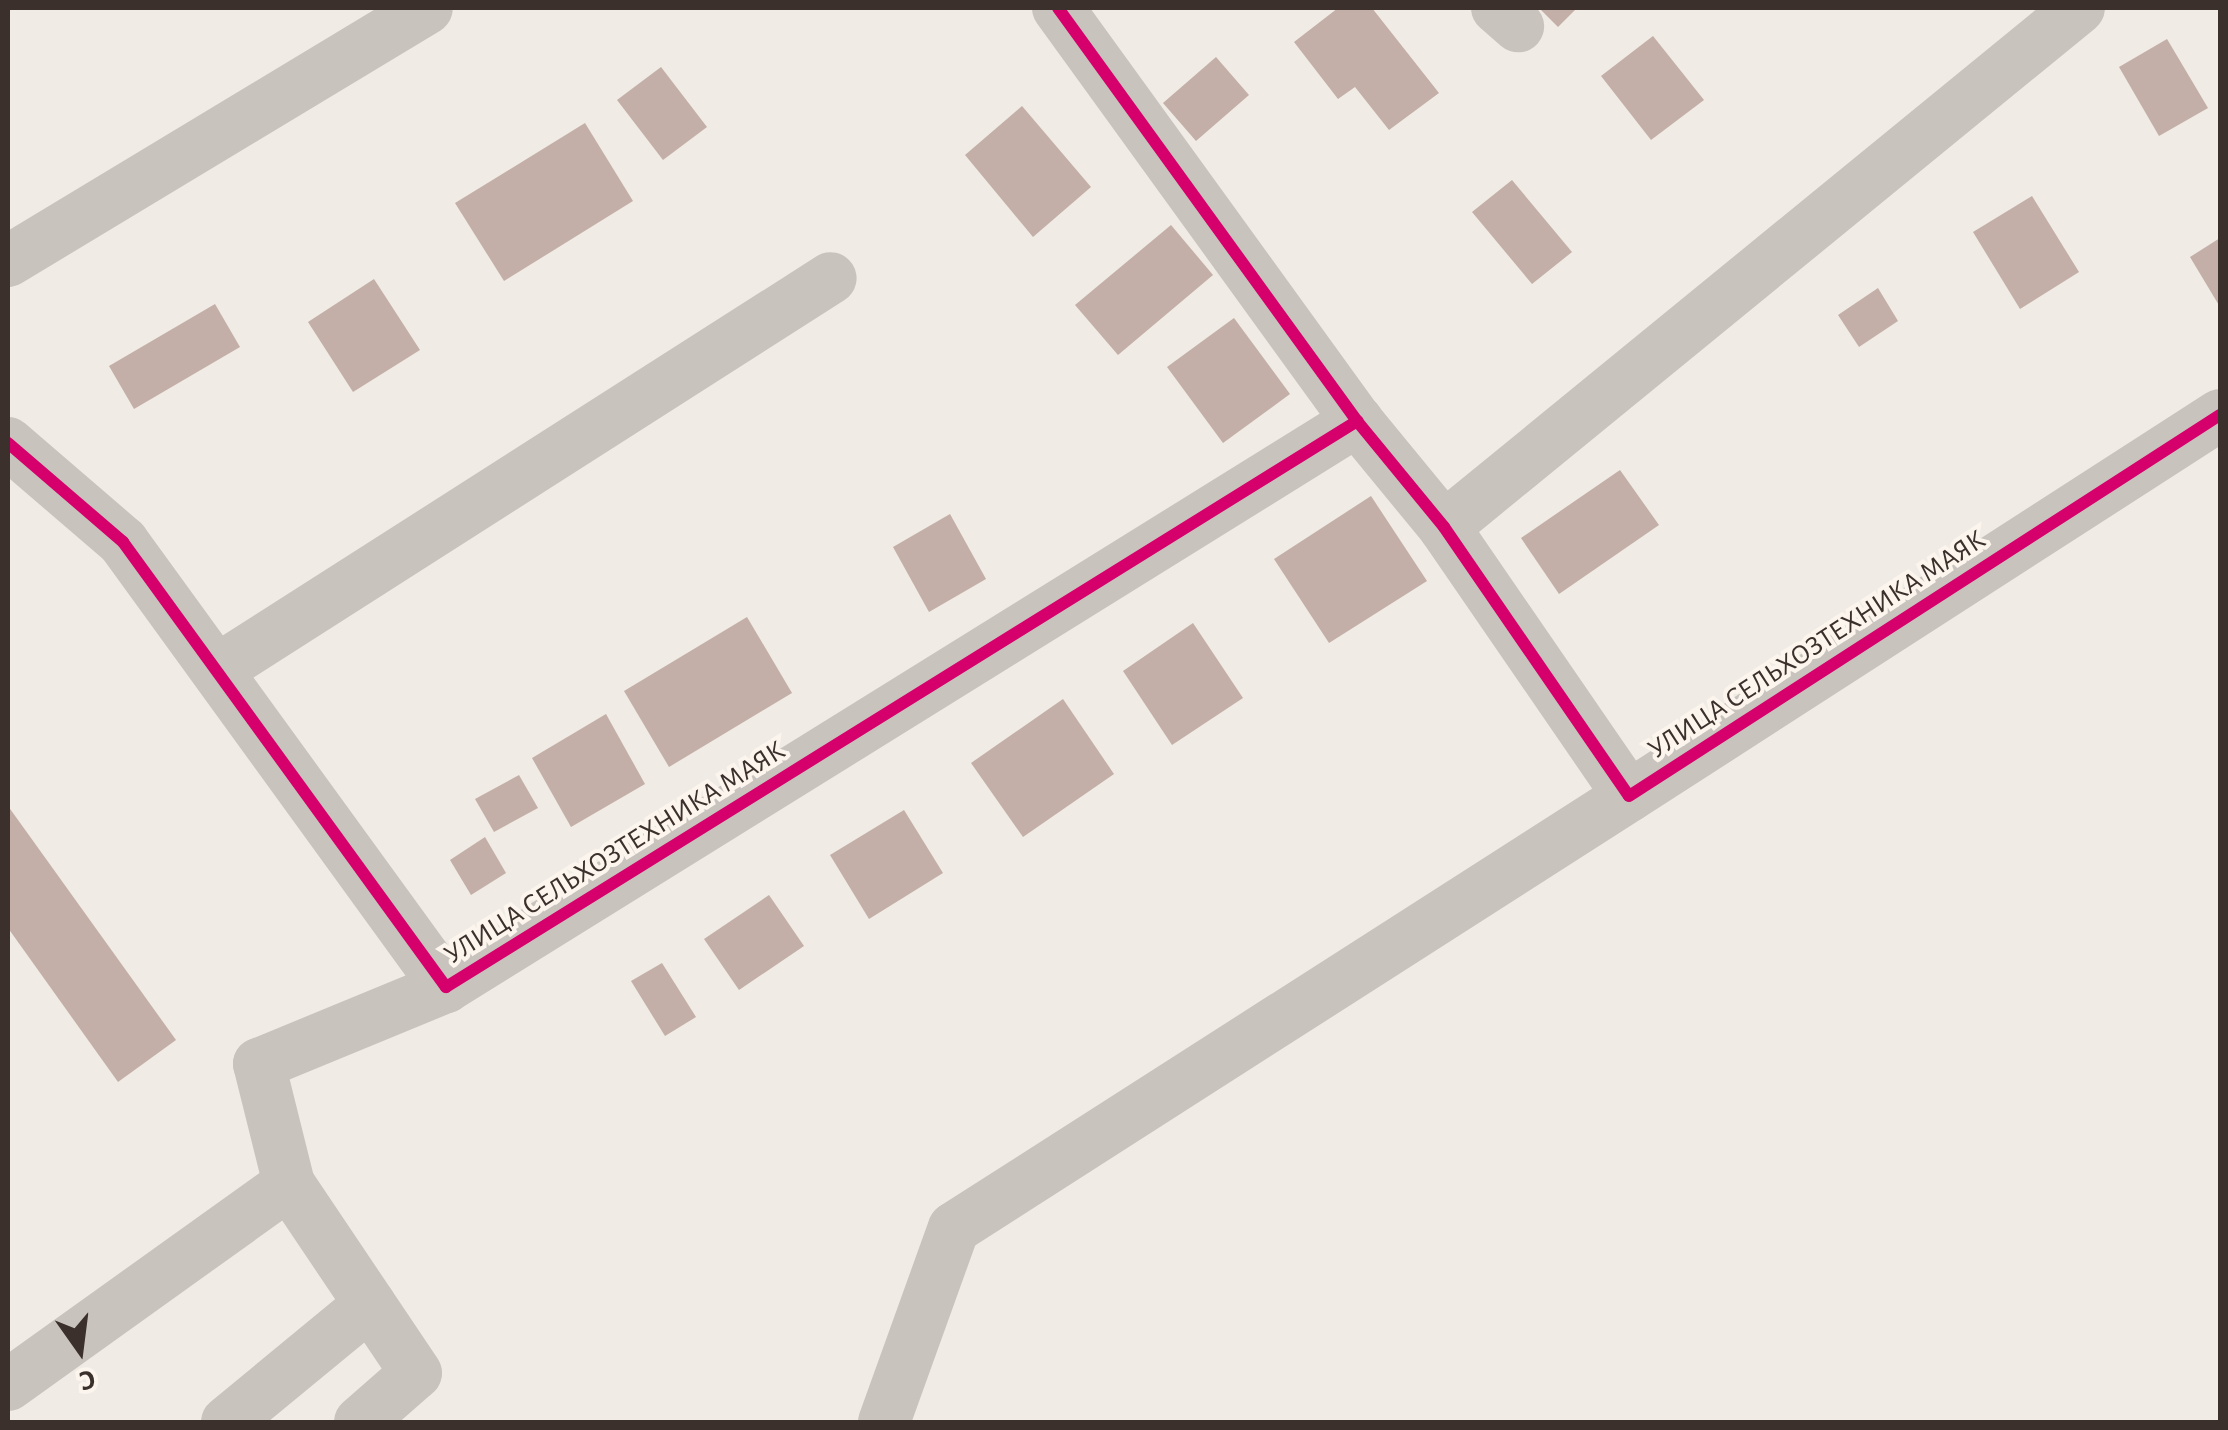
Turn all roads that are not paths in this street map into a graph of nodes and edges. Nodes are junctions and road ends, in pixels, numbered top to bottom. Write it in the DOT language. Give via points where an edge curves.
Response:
graph roads {
  1 [pos="1058,8"];
  2 [pos="2079,8"];
  3 [pos="407,13"];
  4 [pos="8,260"];
  5 [pos="831,278"];
  6 [pos="2220,416"];
  7 [pos="1357,421"];
  8 [pos="8,443"];
  9 [pos="1444,526"];
  10 [pos="216,670"];
  11 [pos="1629,796"];
  12 [pos="446,987"];
  13 [pos="289,1184"];
  14 [pos="370,1304"];
  15 [pos="8,1384"];
  16 [pos="227,1422"];
  17 [pos="360,1422"];
  18 [pos="884,1422"];
  1 -- 7 [label="street"];
  2 -- 9 [label="street"];
  3 -- 4 [label="street"];
  5 -- 10 [label="street"];
  6 -- 11 [label="street, УЛИЦА СЕЛЬХОЗТЕХНИКА МАЯК"];
  7 -- 9 [label="street"];
  7 -- 12 [label="street, УЛИЦА СЕЛЬХОЗТЕХНИКА МАЯК"];
  8 -- 10 [label="street, УЛИЦА СЕЛЬХОЗТЕХНИКА МАЯК" via="124,542"];
  9 -- 11 [label="street"];
  10 -- 12 [label="street, УЛИЦА СЕЛЬХОЗТЕХНИКА МАЯК"];
  11 -- 18 [label="street, УЛИЦА СЕЛЬХОЗТЕХНИКА МАЯК" via="954,1228"];
  12 -- 13 [label="street" via="259,1064"];
  13 -- 14 [label="street"];
  13 -- 15 [label="street"];
  14 -- 16 [label="street"];
  14 -- 17 [label="street" via="416,1373"];
}
